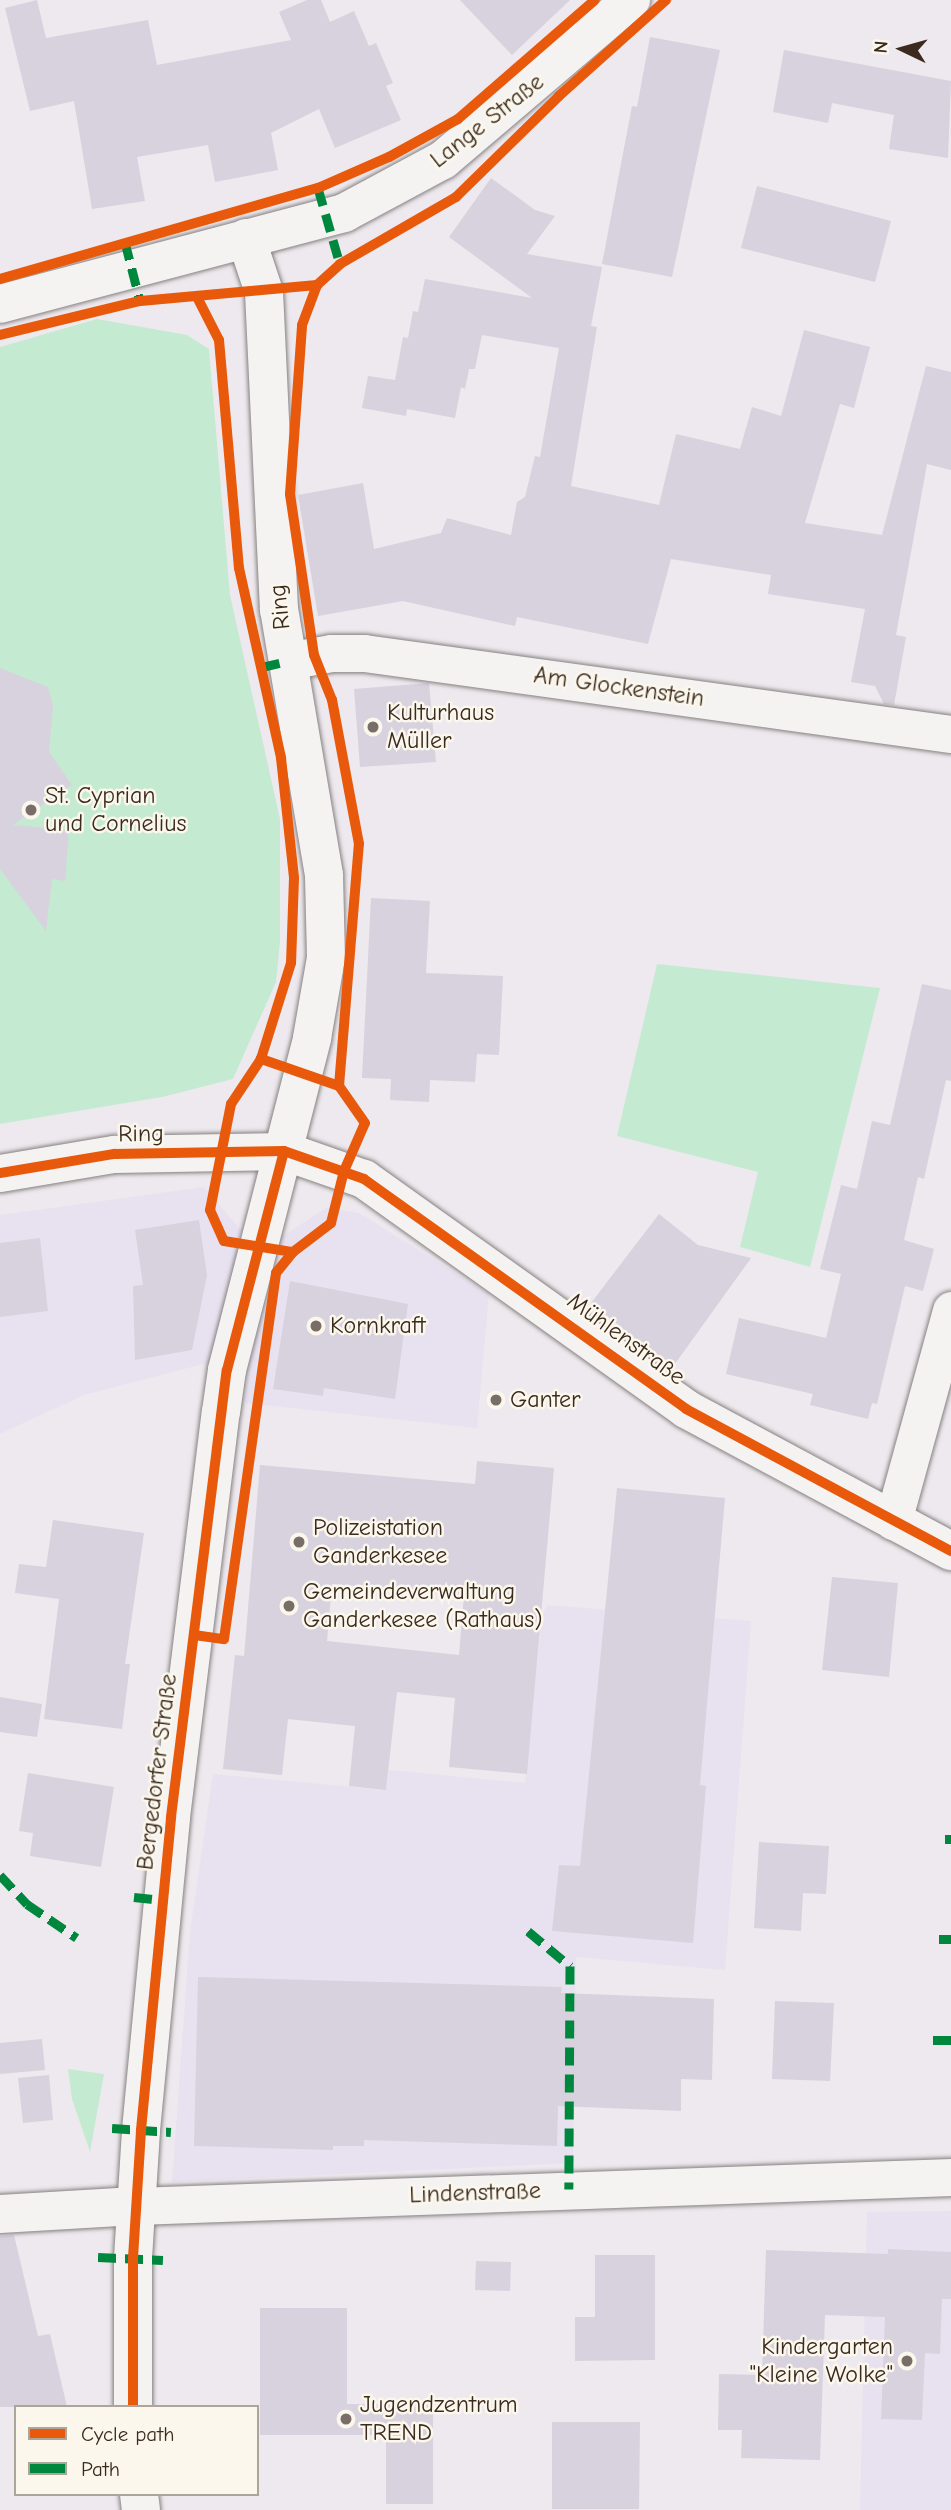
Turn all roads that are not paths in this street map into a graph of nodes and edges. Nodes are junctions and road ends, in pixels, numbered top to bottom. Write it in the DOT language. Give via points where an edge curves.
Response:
graph roads {
  1 [pos="631,0"];
  2 [pos="246,238"];
  3 [pos="0,304"];
  4 [pos="287,661"];
  5 [pos="951,734"];
  6 [pos="284,1151"];
  7 [pos="0,1172"];
  8 [pos="951,1310"];
  9 [pos="893,1521"];
  10 [pos="951,1551"];
  11 [pos="951,2177"];
  12 [pos="136,2206"];
  13 [pos="0,2214"];
  14 [pos="133,2405"];
  1 -- 2 [label="street, Lange Straße" via="443,160 344,213"];
  2 -- 3 [label="street"];
  2 -- 4 [label="street, Ring" via="266,312 270,491"];
  4 -- 5 [label="street, Am Glockenstein" via="364,653"];
  4 -- 6 [label="street, Ring" via="324,875 326,958"];
  6 -- 7 [label="street, Ring" via="114,1154"];
  6 -- 9 [label="street, Mühlenstraße" via="364,1179 686,1409"];
  6 -- 12 [label="street, Bergedorfer Straße" via="222,1402 171,1817"];
  8 -- 9 [label="street"];
  9 -- 10 [label="street, Mühlenstraße"];
  11 -- 12 [label="street, Lindenstraße"];
  12 -- 13 [label="street, Lindenstraße"];
  12 -- 14 [label="street, Bergedorfer Straße"];
}
